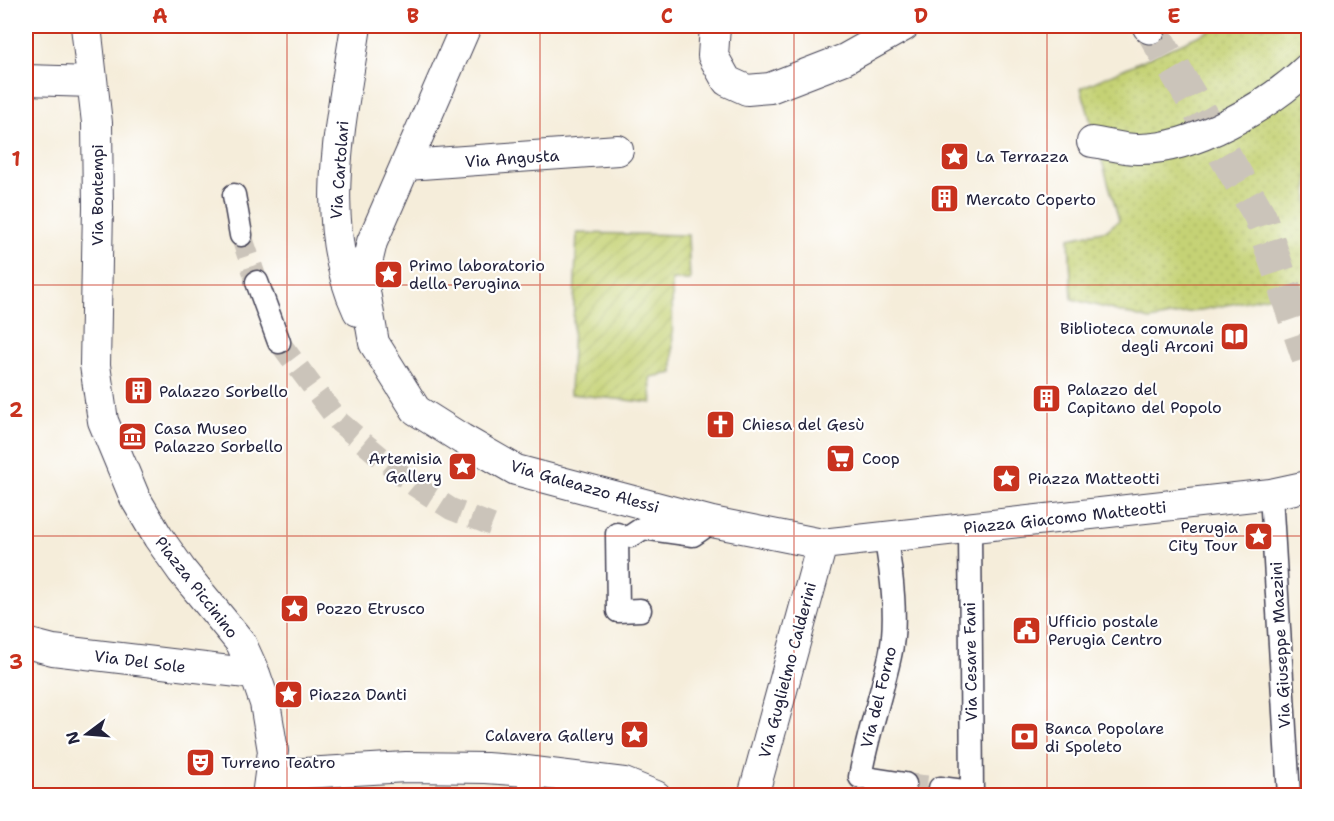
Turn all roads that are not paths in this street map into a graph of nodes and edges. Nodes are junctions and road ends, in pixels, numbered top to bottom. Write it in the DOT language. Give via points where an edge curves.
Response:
graph roads {
  1 [pos="86,26"];
  2 [pos="356,26"];
  3 [pos="466,26"];
  4 [pos="714,26"];
  5 [pos="904,26"];
  6 [pos="1308,68"];
  7 [pos="26,80"];
  8 [pos="92,82"];
  9 [pos="1092,142"];
  10 [pos="618,150"];
  11 [pos="407,165"];
  12 [pos="234,195"];
  13 [pos="241,235"];
  14 [pos="257,282"];
  15 [pos="279,342"];
  16 [pos="374,343"];
  17 [pos="95,365"];
  18 [pos="1308,486"];
  19 [pos="1271,494"];
  20 [pos="712,522"];
  21 [pos="970,528"];
  22 [pos="885,537"];
  23 [pos="822,544"];
  24 [pos="640,610"];
  25 [pos="26,643"];
  26 [pos="255,674"];
  27 [pos="531,783"];
  28 [pos="905,784"];
  29 [pos="269,785"];
  30 [pos="940,788"];
  31 [pos="972,794"];
  32 [pos="656,795"];
  33 [pos="753,795"];
  34 [pos="1289,795"];
  1 -- 8 [label="street, Via Bontempi"];
  2 -- 16 [label="street, Via Cartolari" via="339,136 334,218 347,288"];
  3 -- 11 [label="street, Via Galeazzo Alessi"];
  4 -- 5 [label="street" via="713,56 727,81 747,90 770,88 845,59"];
  6 -- 9 [label="street" via="1251,112 1204,135 1137,149"];
  7 -- 8 [label="street"];
  8 -- 17 [label="street, Via Bontempi" via="97,123 98,207"];
  10 -- 11 [label="street, Via Angusta"];
  11 -- 16 [label="street, Via Galeazzo Alessi" via="372,242 363,280"];
  12 -- 13 [label="street"];
  14 -- 15 [label="street"];
  16 -- 20 [label="street, Via Galeazzo Alessi" via="416,410 516,470"];
  17 -- 26 [label="street, Piazza Piccinino" via="104,421 135,498 182,571 241,644"];
  18 -- 19 [label="street, Piazza Giacomo Matteotti"];
  19 -- 21 [label="street, Piazza Giacomo Matteotti"];
  19 -- 34 [label="street, Via Giuseppe Mazzini"];
  20 -- 23 [label="street, Via Galeazzo Alessi"];
  20 -- 24 [label="street" via="693,535 643,528 624,535 618,611"];
  21 -- 22 [label="street, Piazza Giacomo Matteotti"];
  21 -- 31 [label="street, Via Cesare Fani"];
  22 -- 23 [label="street, Piazza Giacomo Matteotti"];
  22 -- 28 [label="street, Via del Forno" via="892,568 891,654 861,777"];
  23 -- 33 [label="street, Via Guglielmo Calderini"];
  25 -- 26 [label="street, Via Del Sole" via="53,650"];
  26 -- 29 [label="street" via="265,703 273,751"];
  27 -- 29 [label="street" via="452,768 405,767"];
  27 -- 32 [label="street" via="624,783"];
  30 -- 31 [label="street"];
}
